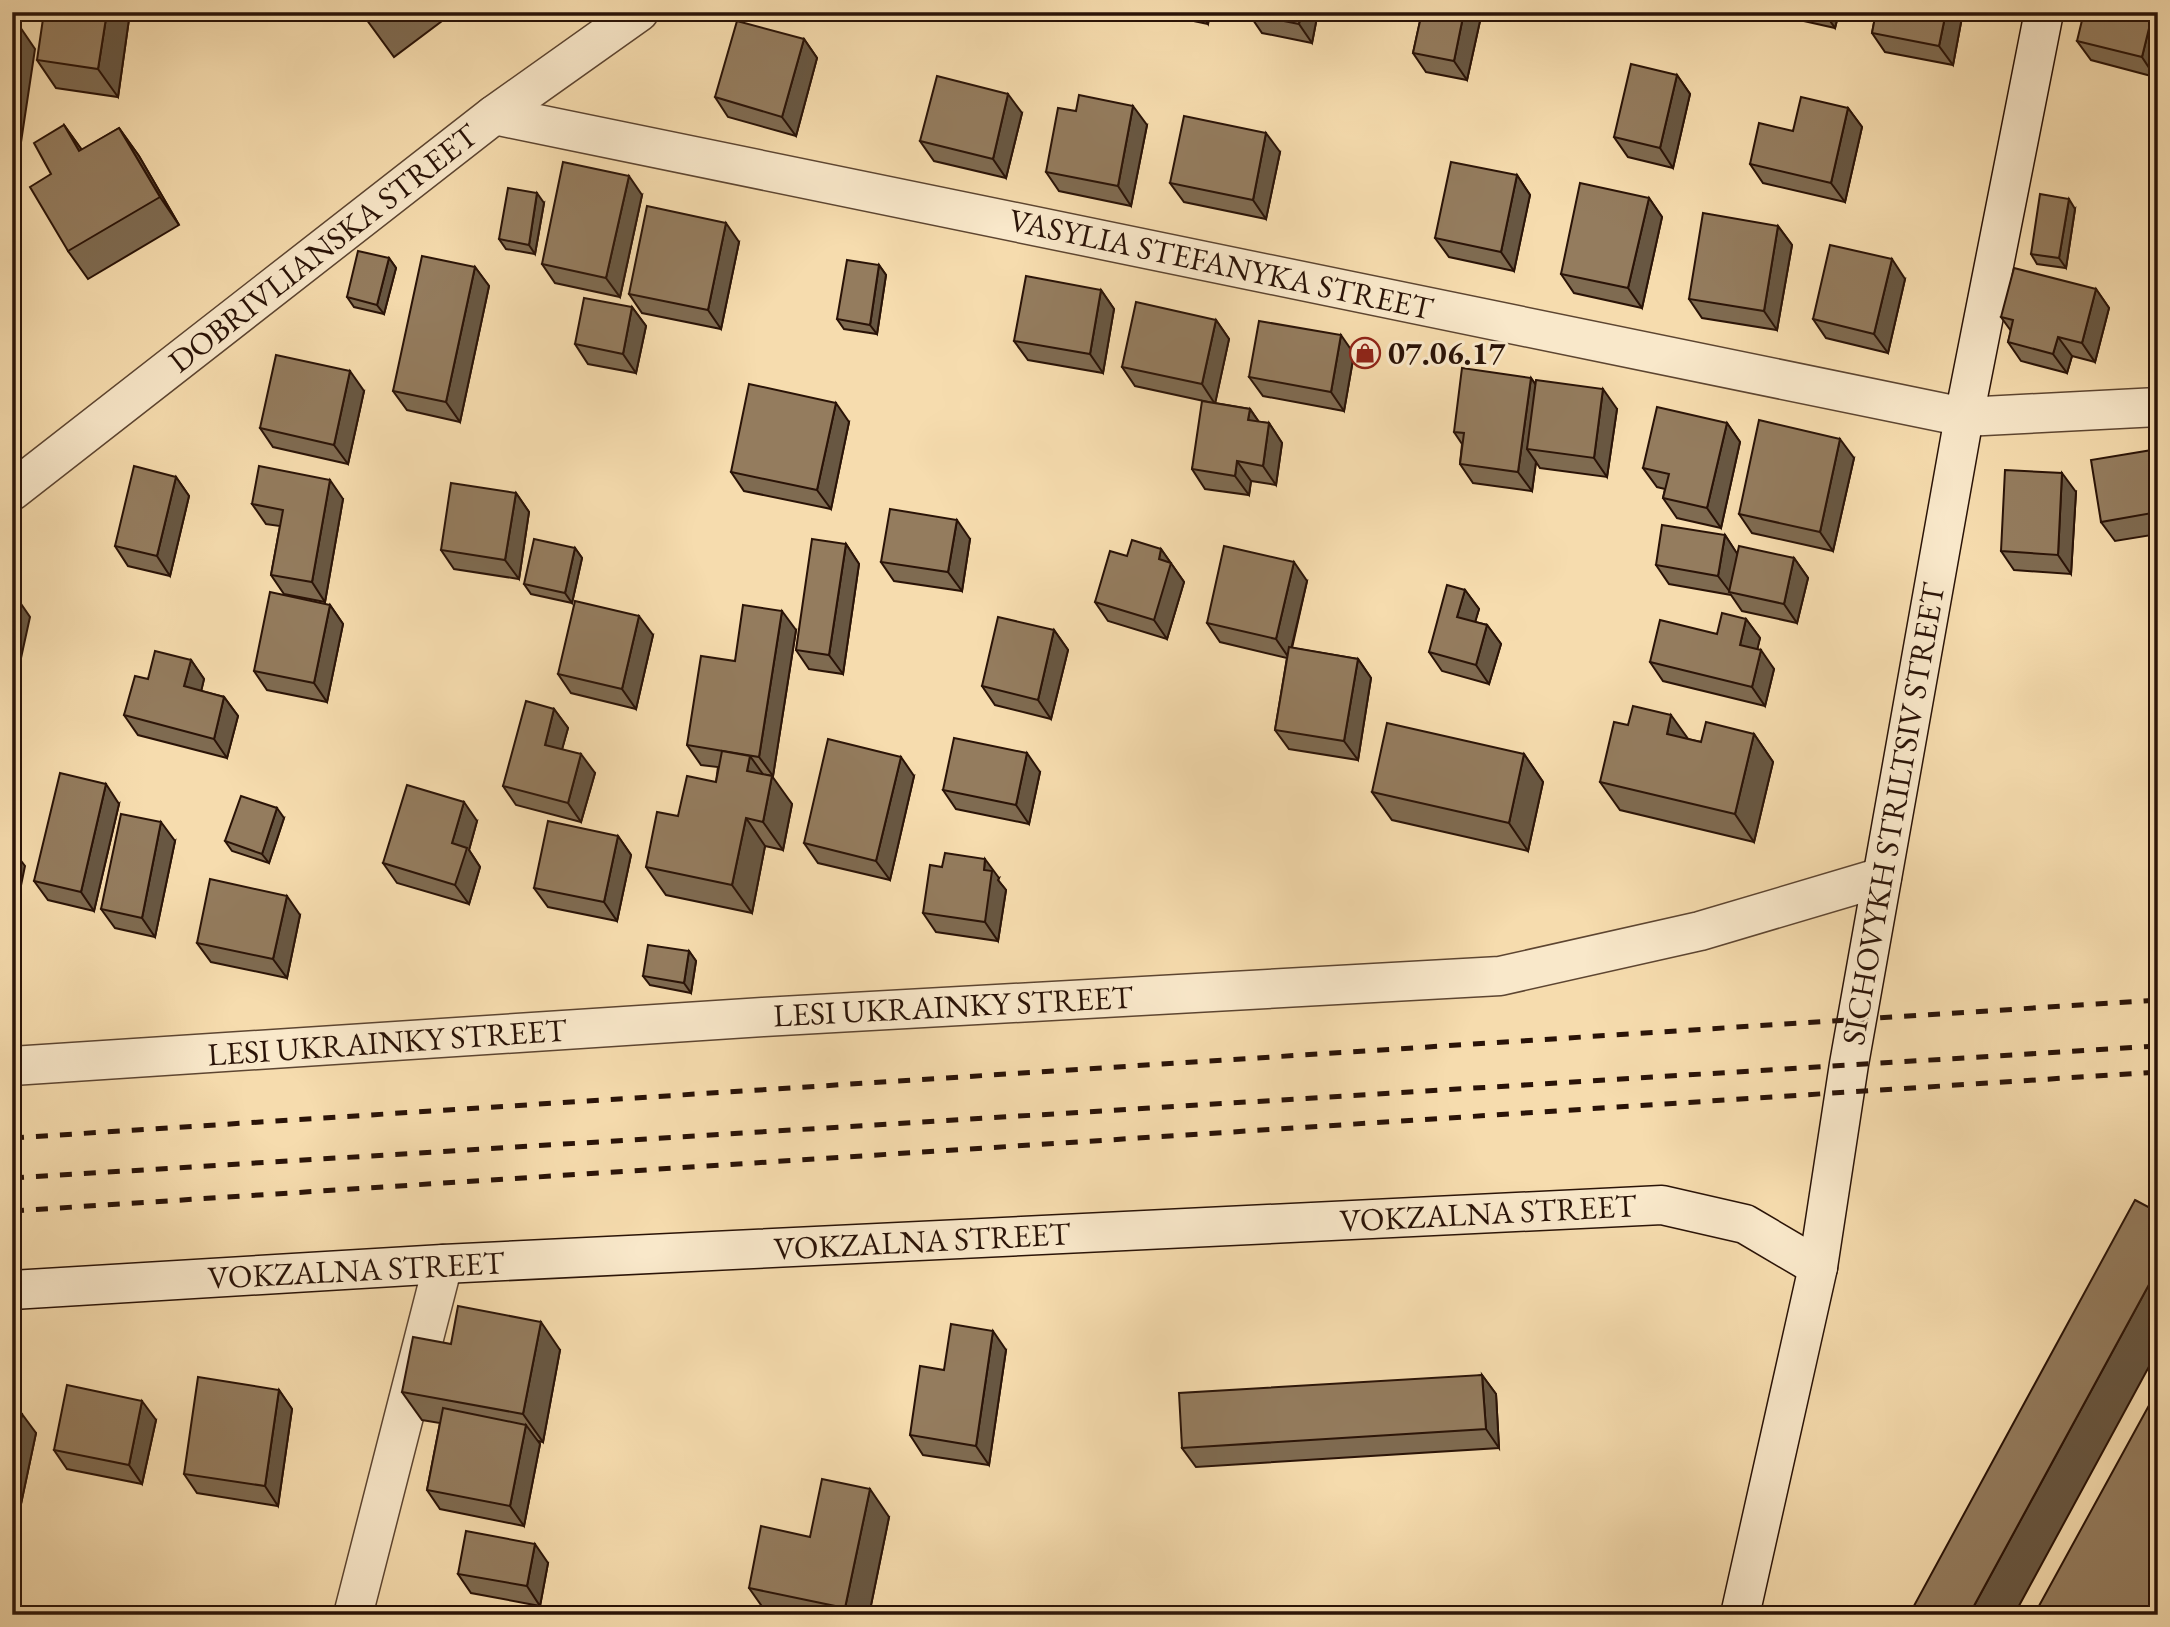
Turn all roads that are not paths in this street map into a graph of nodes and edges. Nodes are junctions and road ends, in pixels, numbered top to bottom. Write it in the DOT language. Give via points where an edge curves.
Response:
graph roads {
  1 [pos="639,12"];
  2 [pos="2044,12"];
  3 [pos="494,115"];
  4 [pos="2158,407"];
  5 [pos="1964,417"];
  6 [pos="12,491"];
  7 [pos="1882,877"];
  8 [pos="12,1066"];
  9 [pos="443,1264"];
  10 [pos="1818,1267"];
  11 [pos="12,1290"];
  12 [pos="354,1615"];
  13 [pos="1740,1615"];
  1 -- 3 [label="street, DOBRIVLIANSKA STREET"];
  2 -- 5 [label="street, SICHOVYKH STRILTSIV STREET"];
  3 -- 5 [label="street, VASYLIA STEFANYKA STREET"];
  3 -- 6 [label="street, DOBRIVLIANSKA STREET"];
  4 -- 5 [label="street, VASYLIA STEFANYKA STREET"];
  5 -- 7 [label="street, SICHOVYKH STRILTSIV STREET"];
  7 -- 8 [label="street, LESI UKRAINKY STREET" via="1700,931 1500,976 763,1017"];
  7 -- 10 [label="street, SICHOVYKH STRILTSIV STREET"];
  9 -- 10 [label="street, VOKZALNA STREET" via="1662,1205 1745,1224"];
  9 -- 11 [label="street, VOKZALNA STREET"];
  9 -- 12 [label="street"];
  10 -- 13 [label="street, SICHOVYKH STRILTSIV STREET"];
}
